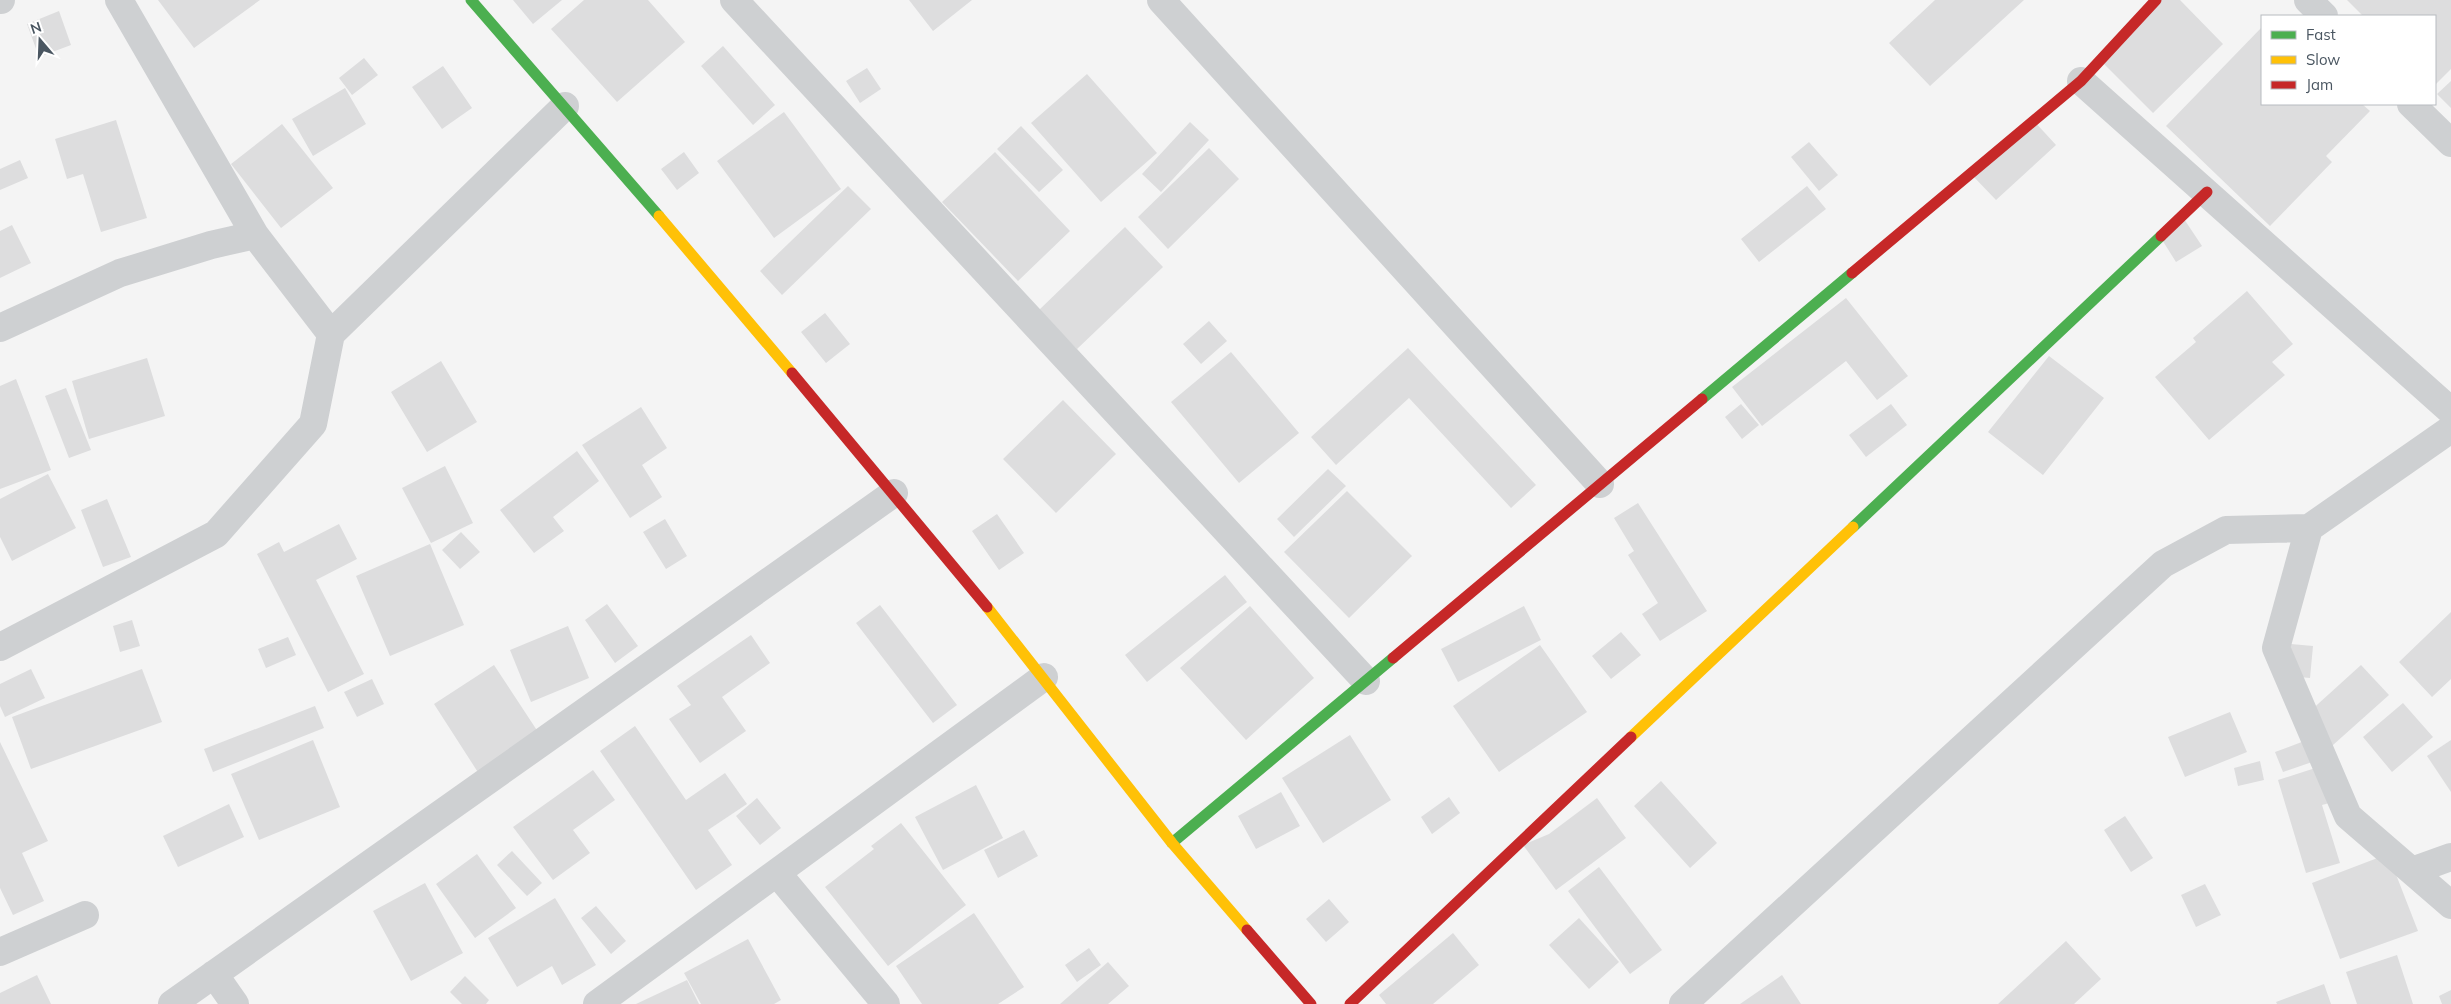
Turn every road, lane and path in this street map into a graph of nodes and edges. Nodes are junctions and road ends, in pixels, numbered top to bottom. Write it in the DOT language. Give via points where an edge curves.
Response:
graph roads {
  1 [pos="119,0"];
  2 [pos="471,0"];
  3 [pos="734,0"];
  4 [pos="1161,0"];
  5 [pos="2156,0"];
  6 [pos="2308,0"];
  7 [pos="2323,15"];
  8 [pos="2082,80"];
  9 [pos="2412,105"];
  10 [pos="565,106"];
  11 [pos="2451,143"];
  12 [pos="2207,192"];
  13 [pos="255,235"];
  14 [pos="0,328"];
  15 [pos="331,334"];
  16 [pos="2451,410"];
  17 [pos="2451,429"];
  18 [pos="1600,484"];
  19 [pos="894,493"];
  20 [pos="2309,528"];
  21 [pos="0,648"];
  22 [pos="1044,677"];
  23 [pos="1366,681"];
  24 [pos="1172,843"];
  25 [pos="2451,857"];
  26 [pos="2412,871"];
  27 [pos="777,873"];
  28 [pos="2451,905"];
  29 [pos="85,915"];
  30 [pos="0,952"];
  31 [pos="214,974"];
  32 [pos="172,1004"];
  33 [pos="235,1004"];
  34 [pos="597,1004"];
  35 [pos="886,1004"];
  36 [pos="1311,1004"];
  37 [pos="1350,1004"];
  38 [pos="1683,1004"];
  1 -- 13 [label="street"];
  2 -- 10 [label="street"];
  3 -- 23 [label="street"];
  4 -- 18 [label="street"];
  5 -- 8 [label="street"];
  6 -- 7 [label="street"];
  8 -- 12 [label="street"];
  8 -- 18 [label="street"];
  9 -- 11 [label="street"];
  10 -- 15 [label="street"];
  10 -- 19 [label="street"];
  12 -- 16 [label="street"];
  12 -- 37 [label="street"];
  13 -- 14 [label="street" via="120,273"];
  13 -- 15 [label="street"];
  15 -- 21 [label="street" via="313,424 216,534"];
  17 -- 20 [label="street"];
  18 -- 23 [label="street"];
  19 -- 22 [label="street"];
  19 -- 31 [label="street"];
  20 -- 26 [label="street" via="2276,648 2348,816"];
  20 -- 38 [label="street" via="2226,530 2163,564"];
  22 -- 24 [label="street"];
  22 -- 27 [label="street"];
  23 -- 24 [label="street"];
  24 -- 36 [label="street"];
  25 -- 26 [label="street"];
  26 -- 28 [label="street"];
  27 -- 34 [label="street"];
  27 -- 35 [label="street"];
  29 -- 30 [label="street"];
  31 -- 32 [label="street"];
  31 -- 33 [label="street"];
}
